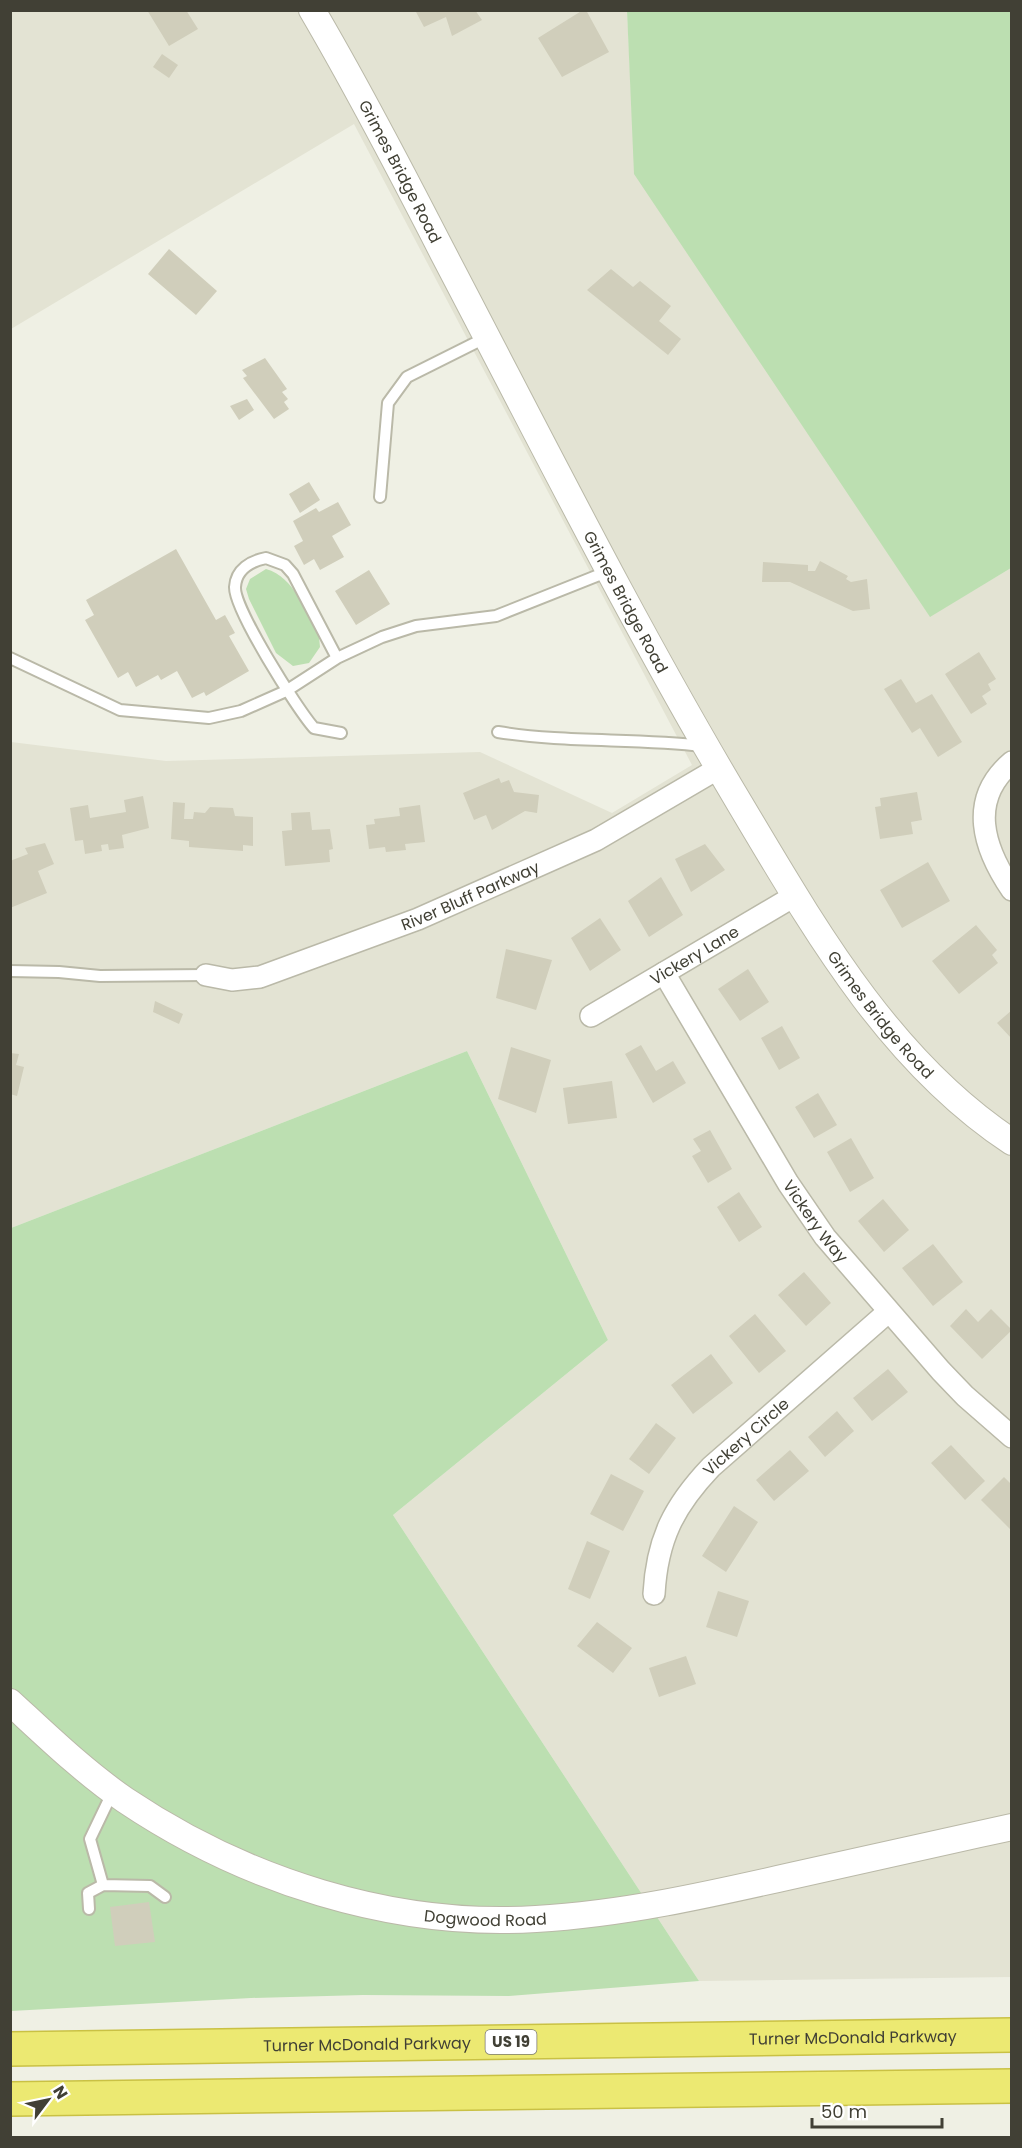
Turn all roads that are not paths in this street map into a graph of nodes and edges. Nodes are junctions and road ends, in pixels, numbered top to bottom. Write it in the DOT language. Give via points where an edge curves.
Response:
graph roads {
  1 [pos="312,10"];
  2 [pos="487,337"];
  3 [pos="380,496"];
  4 [pos="609,570"];
  5 [pos="10,658"];
  6 [pos="337,658"];
  7 [pos="286,691"];
  8 [pos="498,732"];
  9 [pos="341,733"];
  10 [pos="706,746"];
  11 [pos="1011,762"];
  12 [pos="719,768"];
  13 [pos="1011,890"];
  14 [pos="796,895"];
  15 [pos="10,971"];
  16 [pos="664,973"];
  17 [pos="206,975"];
  18 [pos="591,1016"];
  19 [pos="1011,1142"];
  20 [pos="888,1312"];
  21 [pos="1011,1437"];
  22 [pos="654,1594"];
  23 [pos="10,1702"];
  24 [pos="113,1791"];
  25 [pos="1011,1827"];
  26 [pos="103,1885"];
  27 [pos="165,1897"];
  28 [pos="89,1909"];
  29 [pos="1011,2035"];
  30 [pos="10,2049"];
  31 [pos="1011,2086"];
  32 [pos="10,2099"];
  1 -- 2 [label="street, Grimes Bridge Road"];
  2 -- 3 [label="lane" via="407,377 388,403"];
  2 -- 4 [label="street, Grimes Bridge Road"];
  4 -- 6 [label="lane" via="496,616 416,626"];
  4 -- 10 [label="street, Grimes Bridge Road"];
  5 -- 7 [label="lane" via="120,710 209,718 241,711"];
  6 -- 7 [label="lane"];
  6 -- 7 [label="lane" via="285,565 266,558 245,566 238,575 236,598"];
  7 -- 9 [label="lane" via="314,728"];
  8 -- 10 [label="lane"];
  10 -- 12 [label="street, Grimes Bridge Road"];
  11 -- 13 [label="street" via="987,797 984,819 992,860"];
  12 -- 14 [label="street, Grimes Bridge Road"];
  12 -- 17 [label="street, River Bluff Parkway" via="596,840 418,919 260,977 232,980"];
  14 -- 16 [label="street, Vickery Lane"];
  14 -- 19 [label="street, Grimes Bridge Road" via="891,1033 961,1105"];
  15 -- 17 [label="lane" via="100,976"];
  16 -- 18 [label="street, Vickery Lane"];
  16 -- 20 [label="street, Vickery Way" via="804,1209"];
  20 -- 21 [label="street, Vickery Way" via="965,1396"];
  20 -- 22 [label="street, Vickery Circle" via="690,1489 672,1515 662,1543"];
  23 -- 24 [label="street, Dogwood Road"];
  24 -- 25 [label="street, Dogwood Road" via="181,1834 289,1883 412,1913 475,1919 535,1919 662,1904"];
  24 -- 26 [label="lane" via="90,1839"];
  26 -- 27 [label="lane" via="150,1886"];
  26 -- 28 [label="lane" via="88,1893"];
  29 -- 30 [label="highway, Turner McDonald Parkway / US 19"];
  31 -- 32 [label="highway"];
}
